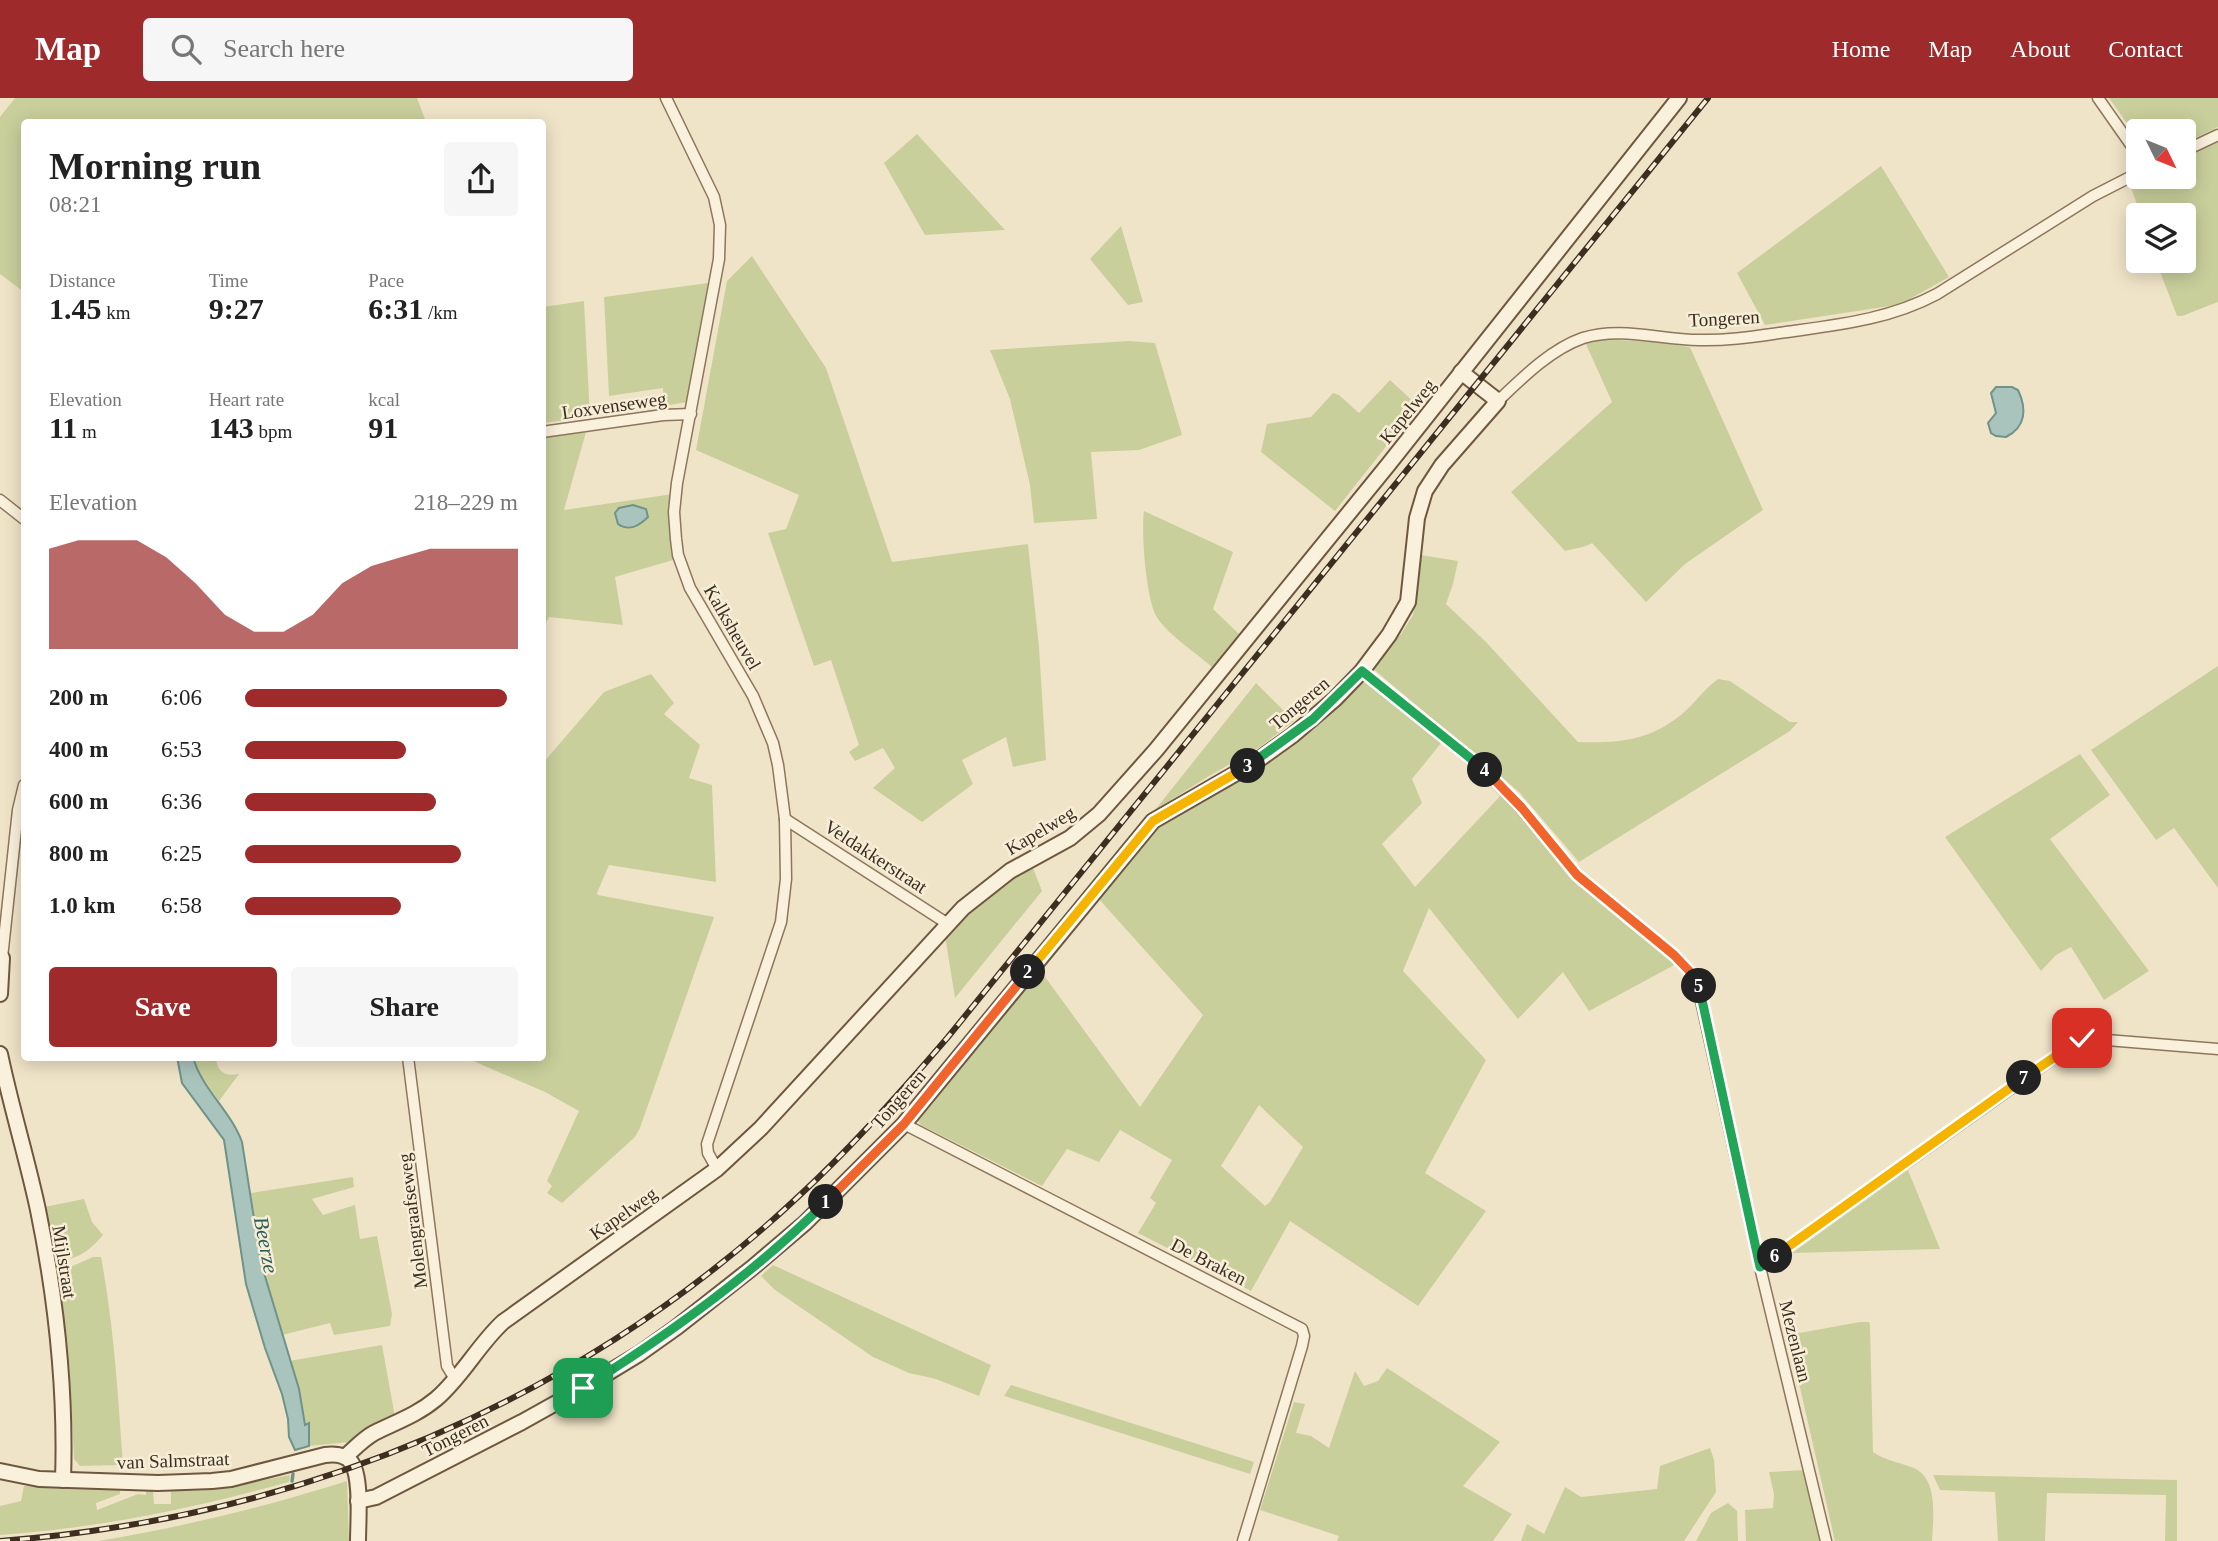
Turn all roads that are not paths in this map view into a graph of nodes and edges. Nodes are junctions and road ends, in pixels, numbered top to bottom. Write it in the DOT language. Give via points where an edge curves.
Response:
graph roads {
  1 [pos="666,98"];
  2 [pos="1679,98"];
  3 [pos="2098,98"];
  4 [pos="2218,135"];
  5 [pos="2126,138"];
  6 [pos="2196,145"];
  7 [pos="2126,179"];
  8 [pos="1461,372"];
  9 [pos="1498,401"];
  10 [pos="691,414"];
  11 [pos="546,431"];
  12 [pos="0,500"];
  13 [pos="21,517"];
  14 [pos="1362,671"];
  15 [pos="21,798"];
  16 [pos="785,819"];
  17 [pos="948,924"];
  18 [pos="1,958"];
  19 [pos="0,994"];
  20 [pos="2218,1049"];
  21 [pos="0,1055"];
  22 [pos="409,1061"];
  23 [pos="5,1102"];
  24 [pos="904,1124"];
  25 [pos="717,1169"];
  26 [pos="1760,1267"];
  27 [pos="456,1379"];
  28 [pos="345,1457"];
  29 [pos="0,1471"];
  30 [pos="63,1480"];
  31 [pos="358,1501"];
  32 [pos="358,1541"];
  33 [pos="1243,1541"];
  34 [pos="1826,1541"];
  1 -- 10 [label="street, Kalksheuvel" via="708,181 720,225 719,259"];
  2 -- 8 [label="main road, Kapelweg"];
  3 -- 5 [label="street"];
  4 -- 6 [label="street"];
  7 -- 9 [label="street, Tongeren" via="1917,305 1886,316 1728,339 1606,333 1581,339 1554,354"];
  8 -- 9 [label="main road"];
  8 -- 17 [label="main road, Kapelweg" via="1156,750 1099,814 1070,838 1002,876"];
  9 -- 14 [label="main road, Tongeren" via="1425,491 1417,518 1408,602"];
  10 -- 11 [label="street, Loxvenseweg"];
  10 -- 16 [label="street, Kalksheuvel" via="674,512 678,555 690,588 764,718 778,765"];
  12 -- 13 [label="street"];
  14 -- 24 [label="main road, Tongeren" via="1293,735 1254,763 1153,821"];
  14 -- 26 [label="street, Mezenlaan" via="1482,768 1577,875 1696,978"];
  15 -- 18 [label="street"];
  16 -- 17 [label="street, Veldakkerstraat"];
  16 -- 25 [label="street, Kalksheuvel" via="785,907 707,1144"];
  17 -- 25 [label="main road, Kapelweg" via="761,1128"];
  18 -- 19 [label="main road"];
  20 -- 26 [label="street" via="2082,1038"];
  21 -- 23 [label="main road, Mijlstraat"];
  22 -- 27 [label="street, Molengraafseweg" via="447,1366"];
  23 -- 30 [label="main road, Mijlstraat" via="38,1210 51,1287 61,1388"];
  24 -- 31 [label="main road, Tongeren" via="805,1223 668,1334 510,1428 376,1497"];
  24 -- 33 [label="street, De Braken" via="1303,1329 1302,1346"];
  25 -- 27 [label="main road, Kapelweg" via="503,1322"];
  26 -- 34 [label="street, Mezenlaan"];
  27 -- 28 [label="main road, Kapelweg" via="422,1410 373,1434"];
  28 -- 30 [label="main road, van Salmstraat" via="325,1455 212,1482"];
  28 -- 31 [label="main road" via="354,1468"];
  29 -- 30 [label="main road, van Salmstraat"];
  31 -- 32 [label="main road"];
}
